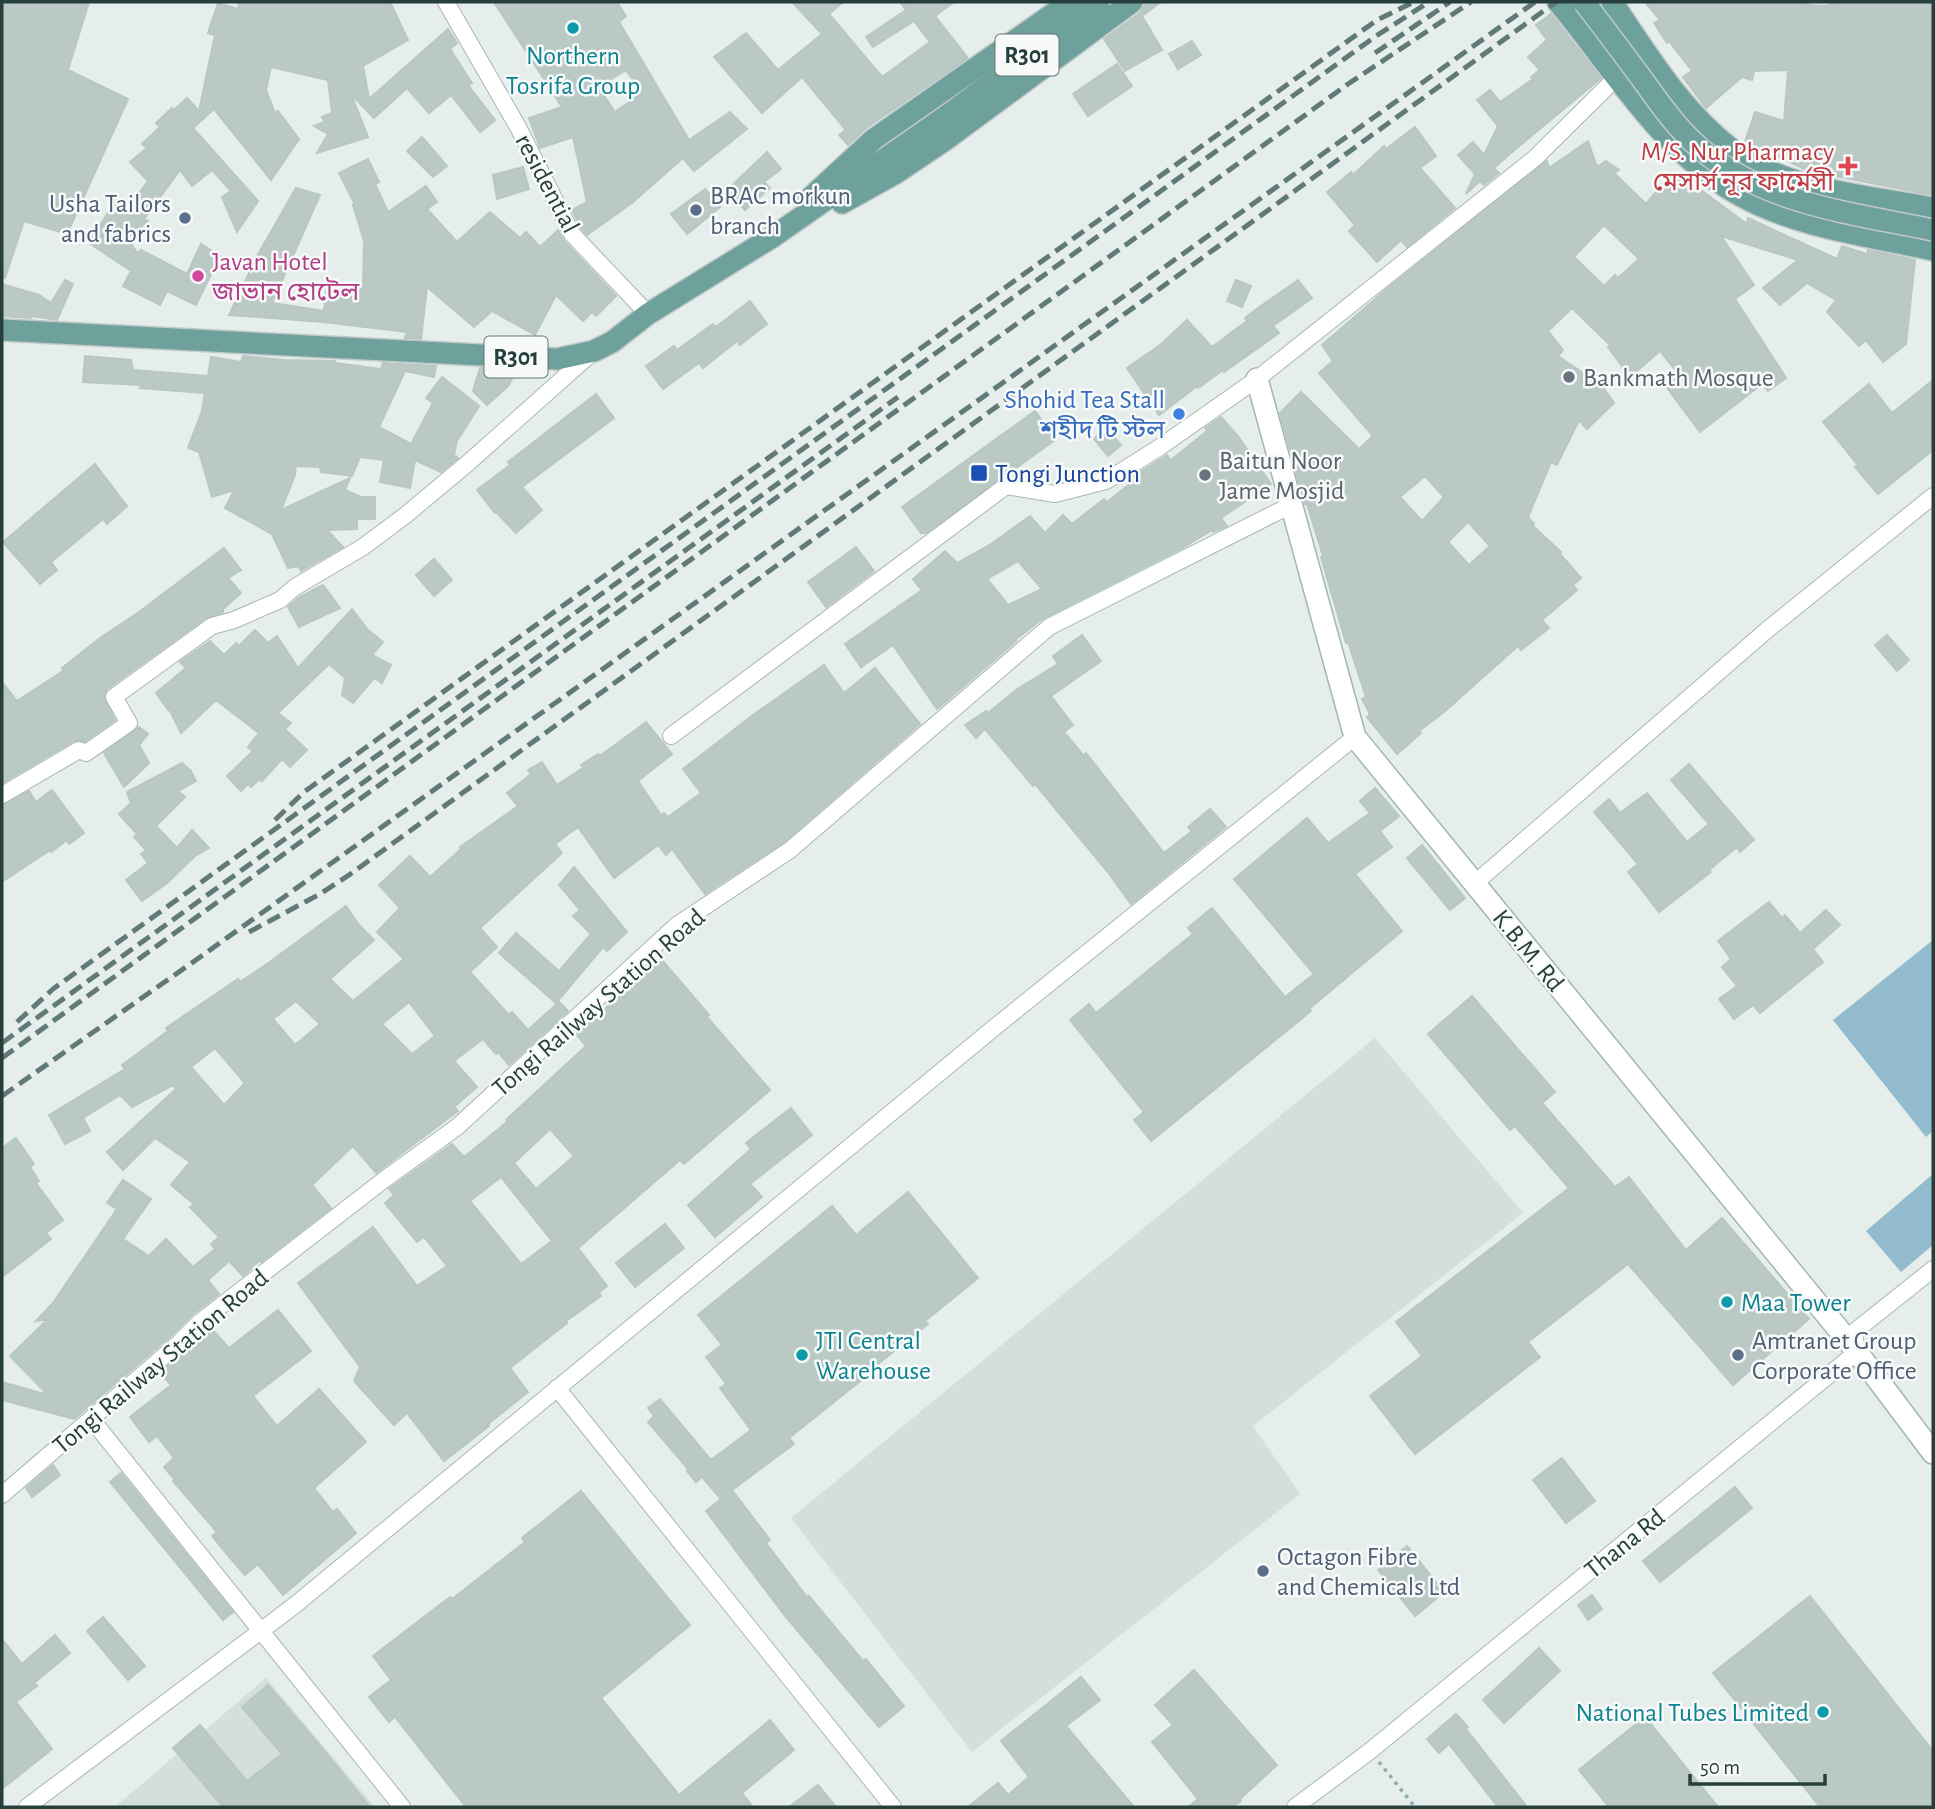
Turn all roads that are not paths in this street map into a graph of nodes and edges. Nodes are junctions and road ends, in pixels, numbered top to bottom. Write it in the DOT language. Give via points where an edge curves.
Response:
graph roads {
  1 [pos="446,2"];
  2 [pos="1068,2"];
  3 [pos="1099,2"];
  4 [pos="1132,2"];
  5 [pos="1558,2"];
  6 [pos="1584,2"];
  7 [pos="1612,2"];
  8 [pos="1644,52"];
  9 [pos="1617,76"];
  10 [pos="1933,208"];
  11 [pos="1933,230"];
  12 [pos="774,236"];
  13 [pos="1933,250"];
  14 [pos="648,314"];
  15 [pos="2,330"];
  16 [pos="594,351"];
  17 [pos="1257,379"];
  18 [pos="1933,496"];
  19 [pos="1291,505"];
  20 [pos="671,736"];
  21 [pos="1355,737"];
  22 [pos="2,794"];
  23 [pos="1475,884"];
  24 [pos="1933,1269"];
  25 [pos="1857,1352"];
  26 [pos="557,1388"];
  27 [pos="92,1420"];
  28 [pos="1933,1453"];
  29 [pos="2,1495"];
  30 [pos="261,1631"];
  31 [pos="27,1807"];
  32 [pos="402,1807"];
  33 [pos="893,1807"];
  34 [pos="1295,1807"];
  1 -- 14 [label="street, residential" via="572,234"];
  2 -- 12 [label="main road, R301" via="874,139"];
  3 -- 12 [label="main road, R301"];
  4 -- 12 [label="main road, R301" via="896,173"];
  5 -- 9 [label="main road"];
  6 -- 11 [label="main road, bridge" via="1673,121 1730,171 1773,192 1819,206"];
  7 -- 8 [label="main road"];
  8 -- 9 [label="street"];
  8 -- 10 [label="main road" via="1714,133 1759,165 1815,186"];
  9 -- 13 [label="main road" via="1689,160 1736,194 1781,214"];
  9 -- 17 [label="street" via="1535,158"];
  12 -- 14 [label="main road, R301"];
  14 -- 16 [label="main road, R301"];
  15 -- 16 [label="main road, R301" via="557,359"];
  16 -- 22 [label="street" via="468,463 363,547 280,600 212,626 114,697 129,723 86,753 79,750"];
  17 -- 19 [label="street, K.B.M. Rd"];
  17 -- 20 [label="street" via="1106,481 1055,494 1006,486"];
  18 -- 23 [label="street" via="1767,630"];
  19 -- 21 [label="street, K.B.M. Rd"];
  19 -- 27 [label="street, Tongi Railway Station Road" via="1049,627 790,849 677,925 457,1127 200,1322"];
  21 -- 23 [label="street, K.B.M. Rd"];
  21 -- 26 [label="street"];
  23 -- 25 [label="street, K.B.M. Rd"];
  24 -- 25 [label="street" via="1854,1332"];
  25 -- 28 [label="street, K.B.M. Rd"];
  25 -- 34 [label="street, Thana Rd" via="1370,1751"];
  26 -- 30 [label="street"];
  26 -- 33 [label="street"];
  27 -- 29 [label="street, Tongi Railway Station Road"];
  27 -- 30 [label="street"];
  30 -- 31 [label="street"];
  30 -- 32 [label="street"];
}
